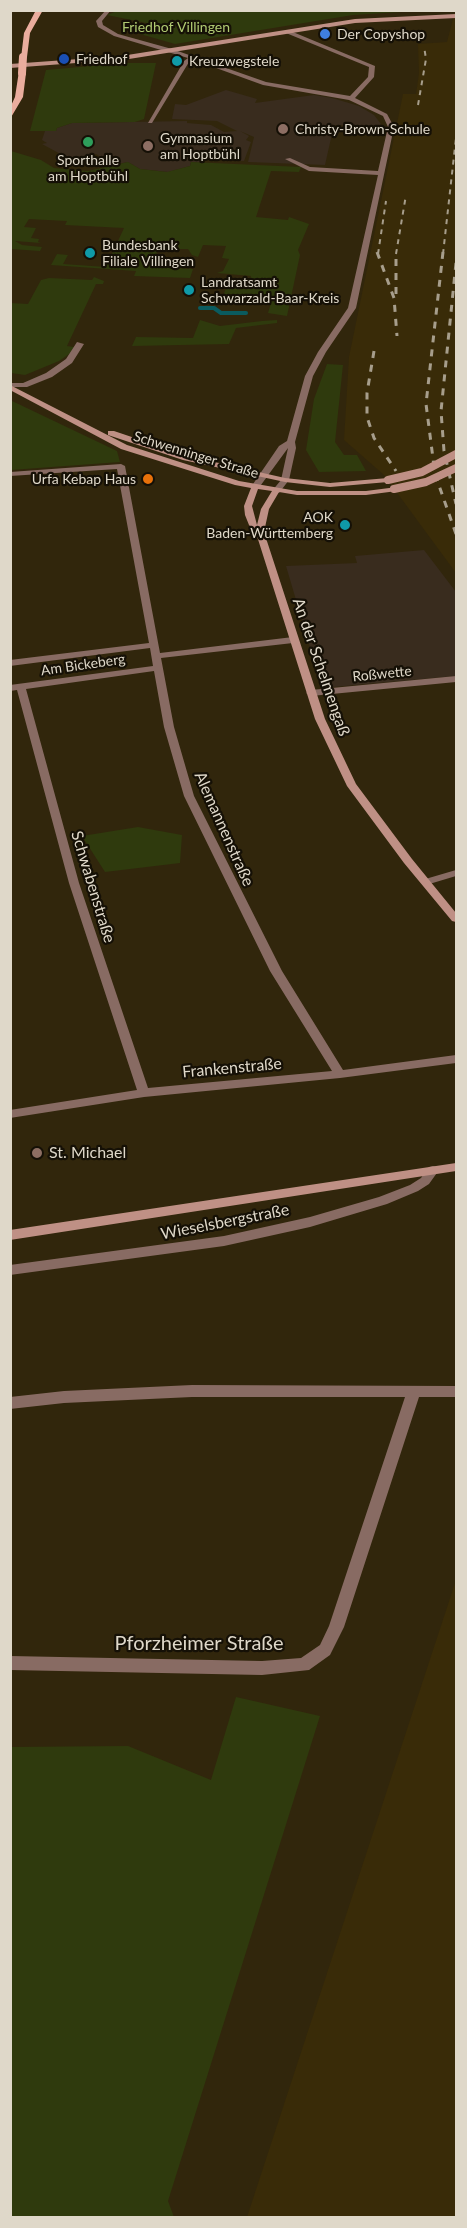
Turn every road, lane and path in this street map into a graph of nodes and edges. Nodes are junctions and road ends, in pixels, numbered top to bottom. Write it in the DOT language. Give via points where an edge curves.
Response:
graph roads {
  1 [pos="40,10"];
  2 [pos="109,10"];
  3 [pos="440,14"];
  4 [pos="422,18"];
  5 [pos="456,18"];
  6 [pos="456,24"];
  7 [pos="288,32"];
  8 [pos="170,50"];
  9 [pos="192,59"];
  10 [pos="10,66"];
  11 [pos="351,98"];
  12 [pos="10,117"];
  13 [pos="150,122"];
  14 [pos="288,159"];
  15 [pos="382,173"];
  16 [pos="80,345"];
  17 [pos="10,385"];
  18 [pos="75,421"];
  19 [pos="291,442"];
  20 [pos="456,454"];
  21 [pos="456,468"];
  22 [pos="10,474"];
  23 [pos="263,476"];
  24 [pos="285,480"];
  25 [pos="255,487"];
  26 [pos="276,491"];
  27 [pos="260,532"];
  28 [pos="293,640"];
  29 [pos="155,645"];
  30 [pos="158,656"];
  31 [pos="10,663"];
  32 [pos="159,668"];
  33 [pos="456,679"];
  34 [pos="16,687"];
  35 [pos="311,693"];
  36 [pos="456,873"];
  37 [pos="426,882"];
  38 [pos="456,919"];
  39 [pos="456,1059"];
  40 [pos="340,1074"];
  41 [pos="144,1093"];
  42 [pos="10,1114"];
  43 [pos="456,1167"];
  44 [pos="434,1170"];
  45 [pos="10,1235"];
  46 [pos="10,1270"];
  47 [pos="414,1391"];
  48 [pos="456,1392"];
  49 [pos="10,1403"];
  50 [pos="10,1663"];
  1 -- 12 [label="main road, bridge" via="27,33 19,97"];
  2 -- 8 [label="street" via="99,21 106,30"];
  3 -- 4 [label="street"];
  3 -- 5 [label="street"];
  4 -- 5 [label="street"];
  4 -- 6 [label="street"];
  4 -- 7 [label="street" via="355,21"];
  7 -- 8 [label="street"];
  7 -- 11 [label="street" via="372,66 371,77"];
  8 -- 9 [label="street"];
  8 -- 10 [label="street"];
  9 -- 11 [label="street" via="265,84"];
  9 -- 13 [label="street" via="187,61"];
  11 -- 15 [label="street" via="385,115 391,127"];
  14 -- 15 [label="street" via="309,169"];
  15 -- 19 [label="street" via="352,308 309,376"];
  16 -- 17 [label="street" via="73,357 56,369 33,382"];
  17 -- 18 [label="street, Schwenninger Straße"];
  18 -- 23 [label="street, Schwenninger Straße" via="186,459"];
  18 -- 25 [label="street, Schwenninger Straße" via="124,447"];
  19 -- 23 [label="street, An der Schelmengaß" via="282,448"];
  19 -- 24 [label="street"];
  20 -- 24 [label="street, Schwenninger Straße, bridge" via="422,472 388,480 330,485"];
  21 -- 26 [label="street, Schwenninger Straße, bridge" via="426,482 394,489 334,494"];
  22 -- 29 [label="street, Alemannenstraße" via="121,466"];
  23 -- 24 [label="street, Schwenninger Straße"];
  23 -- 25 [label="street, An der Schelmengaß"];
  24 -- 26 [label="street"];
  25 -- 26 [label="street, Schwenninger Straße"];
  25 -- 27 [label="street, An der Schelmengaß" via="248,506 253,525"];
  26 -- 27 [label="street" via="265,509"];
  27 -- 28 [label="street, An der Schelmengaß"];
  28 -- 30 [label="street"];
  28 -- 35 [label="street, An der Schelmengaß"];
  29 -- 30 [label="street, Alemannenstraße"];
  29 -- 31 [label="street, Am Bickeberg"];
  30 -- 32 [label="street, Alemannenstraße"];
  32 -- 34 [label="street, Am Bickeberg"];
  32 -- 40 [label="street, Alemannenstraße" via="169,727 189,796 276,971"];
  33 -- 35 [label="street, Roßwette"];
  34 -- 41 [label="street, Schwabenstraße" via="74,883"];
  35 -- 37 [label="street, An der Schelmengaß" via="351,784"];
  36 -- 37 [label="street"];
  37 -- 38 [label="street, An der Schelmengaß"];
  39 -- 40 [label="street, Frankenstraße"];
  40 -- 41 [label="street, Frankenstraße"];
  41 -- 42 [label="street, Frankenstraße"];
  43 -- 44 [label="street, Wieselsbergstraße"];
  44 -- 45 [label="street, Wieselsbergstraße"];
  44 -- 46 [label="street, Wieselsbergstraße" via="414,1188 383,1201 310,1222 224,1241"];
  47 -- 48 [label="street"];
  47 -- 49 [label="street" via="192,1391"];
  47 -- 50 [label="street, Pforzheimer Straße" via="336,1627 325,1650 304,1665 262,1668"];
}
